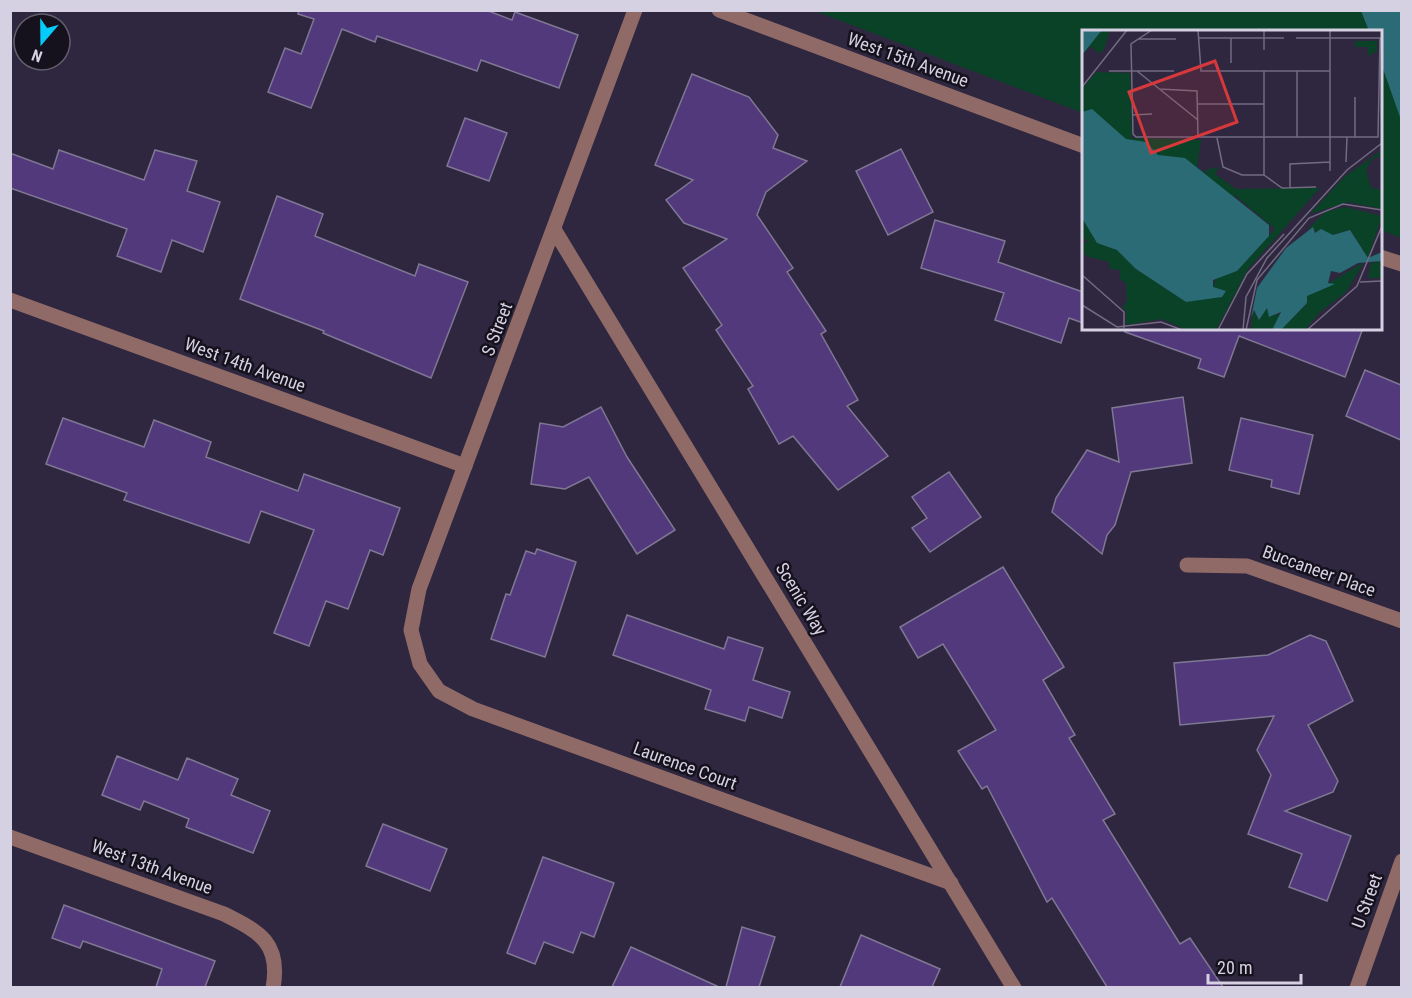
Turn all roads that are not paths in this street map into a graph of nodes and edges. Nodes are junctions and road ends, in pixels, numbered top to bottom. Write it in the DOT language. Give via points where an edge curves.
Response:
graph roads {
  1 [pos="635,10"];
  2 [pos="719,10"];
  3 [pos="1082,146"];
  4 [pos="555,231"];
  5 [pos="1382,258"];
  6 [pos="1401,264"];
  7 [pos="10,300"];
  8 [pos="465,466"];
  9 [pos="1187,565"];
  10 [pos="1401,621"];
  11 [pos="420,664"];
  12 [pos="10,837"];
  13 [pos="1401,861"];
  14 [pos="951,883"];
  15 [pos="273,987"];
  16 [pos="1014,987"];
  17 [pos="1357,987"];
  1 -- 4 [label="street, S Street"];
  2 -- 3 [label="street, West 15th Avenue"];
  4 -- 8 [label="street, S Street"];
  4 -- 14 [label="street, Scenic Way"];
  5 -- 6 [label="street"];
  7 -- 8 [label="street, West 14th Avenue"];
  8 -- 11 [label="street, S Street" via="419,589 411,630"];
  9 -- 10 [label="street, Buccaneer Place" via="1247,566"];
  11 -- 14 [label="street, Laurence Court" via="439,691 473,709"];
  12 -- 15 [label="street, West 13th Avenue" via="224,914 252,928 273,949"];
  13 -- 17 [label="street, U Street"];
  14 -- 16 [label="street, Scenic Way"];
}
